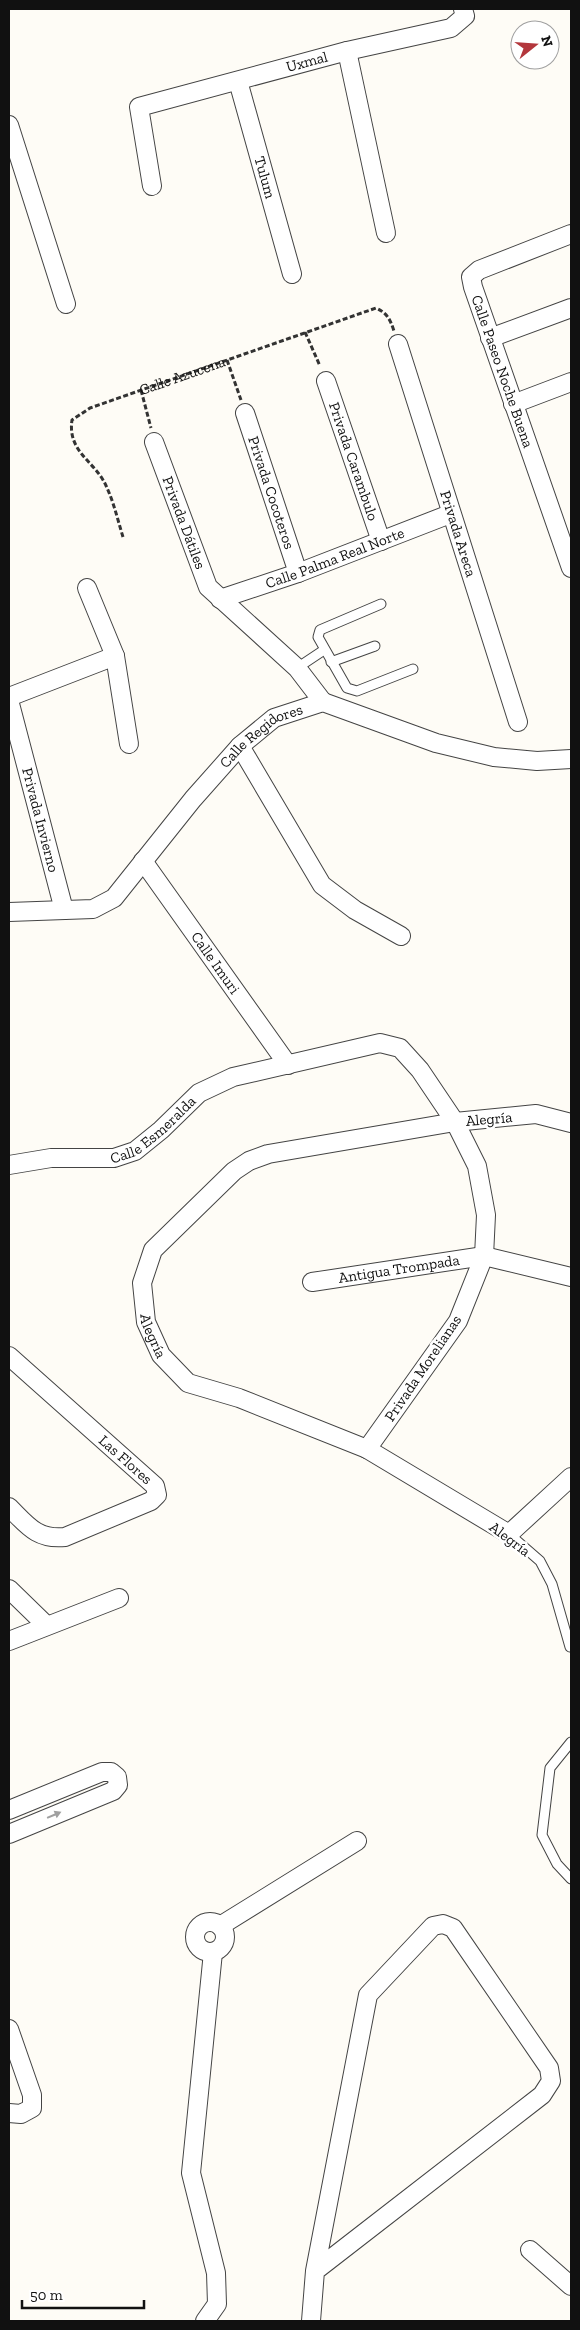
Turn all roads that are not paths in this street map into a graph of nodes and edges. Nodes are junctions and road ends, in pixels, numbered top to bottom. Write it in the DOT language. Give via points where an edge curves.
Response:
graph roads {
  1 [pos="462,9"];
  2 [pos="347,51"];
  3 [pos="238,81"];
  4 [pos="9,125"];
  5 [pos="152,186"];
  6 [pos="386,233"];
  7 [pos="571,234"];
  8 [pos="292,274"];
  9 [pos="66,304"];
  10 [pos="571,308"];
  11 [pos="490,338"];
  12 [pos="398,344"];
  13 [pos="326,381"];
  14 [pos="570,385"];
  15 [pos="514,404"];
  16 [pos="245,413"];
  17 [pos="154,442"];
  18 [pos="450,514"];
  19 [pos="382,540"];
  20 [pos="571,566"];
  21 [pos="298,573"];
  22 [pos="87,588"];
  23 [pos="220,598"];
  24 [pos="381,604"];
  25 [pos="375,646"];
  26 [pos="324,650"];
  27 [pos="115,656"];
  28 [pos="331,662"];
  29 [pos="296,668"];
  30 [pos="413,669"];
  31 [pos="9,699"];
  32 [pos="323,702"];
  33 [pos="518,722"];
  34 [pos="129,744"];
  35 [pos="240,746"];
  36 [pos="571,759"];
  37 [pos="143,861"];
  38 [pos="64,910"];
  39 [pos="9,912"];
  40 [pos="401,936"];
  41 [pos="288,1065"];
  42 [pos="455,1122"];
  43 [pos="571,1123"];
  44 [pos="9,1165"];
  45 [pos="484,1256"];
  46 [pos="571,1277"];
  47 [pos="312,1282"];
  48 [pos="9,1356"];
  49 [pos="367,1450"];
  50 [pos="571,1476"];
  51 [pos="9,1507"];
  52 [pos="509,1534"];
  53 [pos="9,1589"];
  54 [pos="118,1598"];
  55 [pos="46,1625"];
  56 [pos="9,1641"];
  57 [pos="570,1647"];
  58 [pos="571,1742"];
  59 [pos="9,1810"];
  60 [pos="9,1834"];
  61 [pos="357,1841"];
  62 [pos="571,1879"];
  63 [pos="9,2028"];
  64 [pos="9,2113"];
  65 [pos="530,2250"];
  66 [pos="315,2271"];
  67 [pos="571,2286"];
  68 [pos="205,2321"];
  69 [pos="311,2321"];
  1 -- 2 [label="street, Uxmal" via="465,16 451,28"];
  2 -- 3 [label="street, Uxmal"];
  2 -- 6 [label="street"];
  3 -- 5 [label="street, Uxmal" via="139,107"];
  3 -- 8 [label="street, Tulum"];
  4 -- 9 [label="street"];
  7 -- 11 [label="street, Calle Paseo Noche Buena" via="478,270 471,277"];
  10 -- 11 [label="street"];
  11 -- 15 [label="street, Calle Paseo Noche Buena"];
  12 -- 18 [label="street, Privada Areca"];
  13 -- 19 [label="street, Privada Carambulo"];
  14 -- 15 [label="street"];
  15 -- 20 [label="street, Calle Paseo Noche Buena"];
  16 -- 21 [label="street, Privada Cocoteros"];
  17 -- 23 [label="street, Privada Dátiles" via="208,587"];
  18 -- 19 [label="street, Calle Palma Real Norte"];
  18 -- 33 [label="street, Privada Areca"];
  19 -- 21 [label="street, Calle Palma Real Norte"];
  21 -- 23 [label="street, Calle Palma Real Norte"];
  22 -- 27 [label="street"];
  23 -- 29 [label="street, Privada Dátiles"];
  24 -- 26 [label="lane" via="320,630 318,637"];
  25 -- 28 [label="lane"];
  26 -- 28 [label="lane"];
  26 -- 29 [label="lane"];
  27 -- 31 [label="street, Privada Invierno"];
  27 -- 34 [label="street"];
  28 -- 30 [label="lane" via="347,688 357,691"];
  29 -- 32 [label="street, Privada Dátiles"];
  31 -- 38 [label="street, Privada Invierno"];
  32 -- 35 [label="street, Calle Regidores" via="274,718"];
  32 -- 36 [label="street, Calle Regidores" via="436,743 494,757 536,761"];
  35 -- 37 [label="street, Calle Regidores"];
  35 -- 40 [label="street" via="322,885 355,910"];
  37 -- 38 [label="street, Calle Regidores" via="114,898 93,909"];
  37 -- 41 [label="street, Calle Imuri"];
  38 -- 39 [label="street, Calle Regidores"];
  41 -- 42 [label="street, Calle Esmeralda" via="380,1043 400,1048 420,1070"];
  41 -- 44 [label="street, Calle Esmeralda" via="232,1077 199,1094 135,1152 114,1158 51,1158"];
  42 -- 43 [label="street, Alegría" via="536,1114"];
  42 -- 45 [label="street, Privada Morelianas" via="477,1166 486,1215"];
  42 -- 49 [label="street, Alegría" via="268,1154 249,1161 234,1171 153,1250 142,1283 146,1322 161,1355 188,1383 239,1398"];
  45 -- 46 [label="street"];
  45 -- 47 [label="street, Antigua Trompada"];
  45 -- 49 [label="street, Privada Morelianas" via="458,1321"];
  48 -- 51 [label="street, Las Flores" via="156,1486 157,1495 65,1537 53,1538 37,1534"];
  49 -- 52 [label="street, Alegría"];
  50 -- 52 [label="street"];
  52 -- 57 [label="lane, Alegría" via="540,1561 552,1584"];
  53 -- 55 [label="street"];
  54 -- 55 [label="street"];
  55 -- 56 [label="street"];
  58 -- 62 [label="lane" via="550,1768 542,1835 558,1864"];
  60 -- 59 [label="street, one-way" via="113,1791 118,1785 116,1777 111,1772 102,1772"];
  61 -- 68 [label="street" via="220,1926 212,1922 204,1924 195,1937 204,1951 213,1952 191,2173 216,2273 216,2304"];
  63 -- 64 [label="street" via="32,2095 32,2108 21,2114"];
  65 -- 67 [label="street"];
  66 -- 66 [label="street" via="542,2095 551,2081 549,2068 454,1928 443,1924 433,1926 368,1995"];
  66 -- 69 [label="street"];
}
